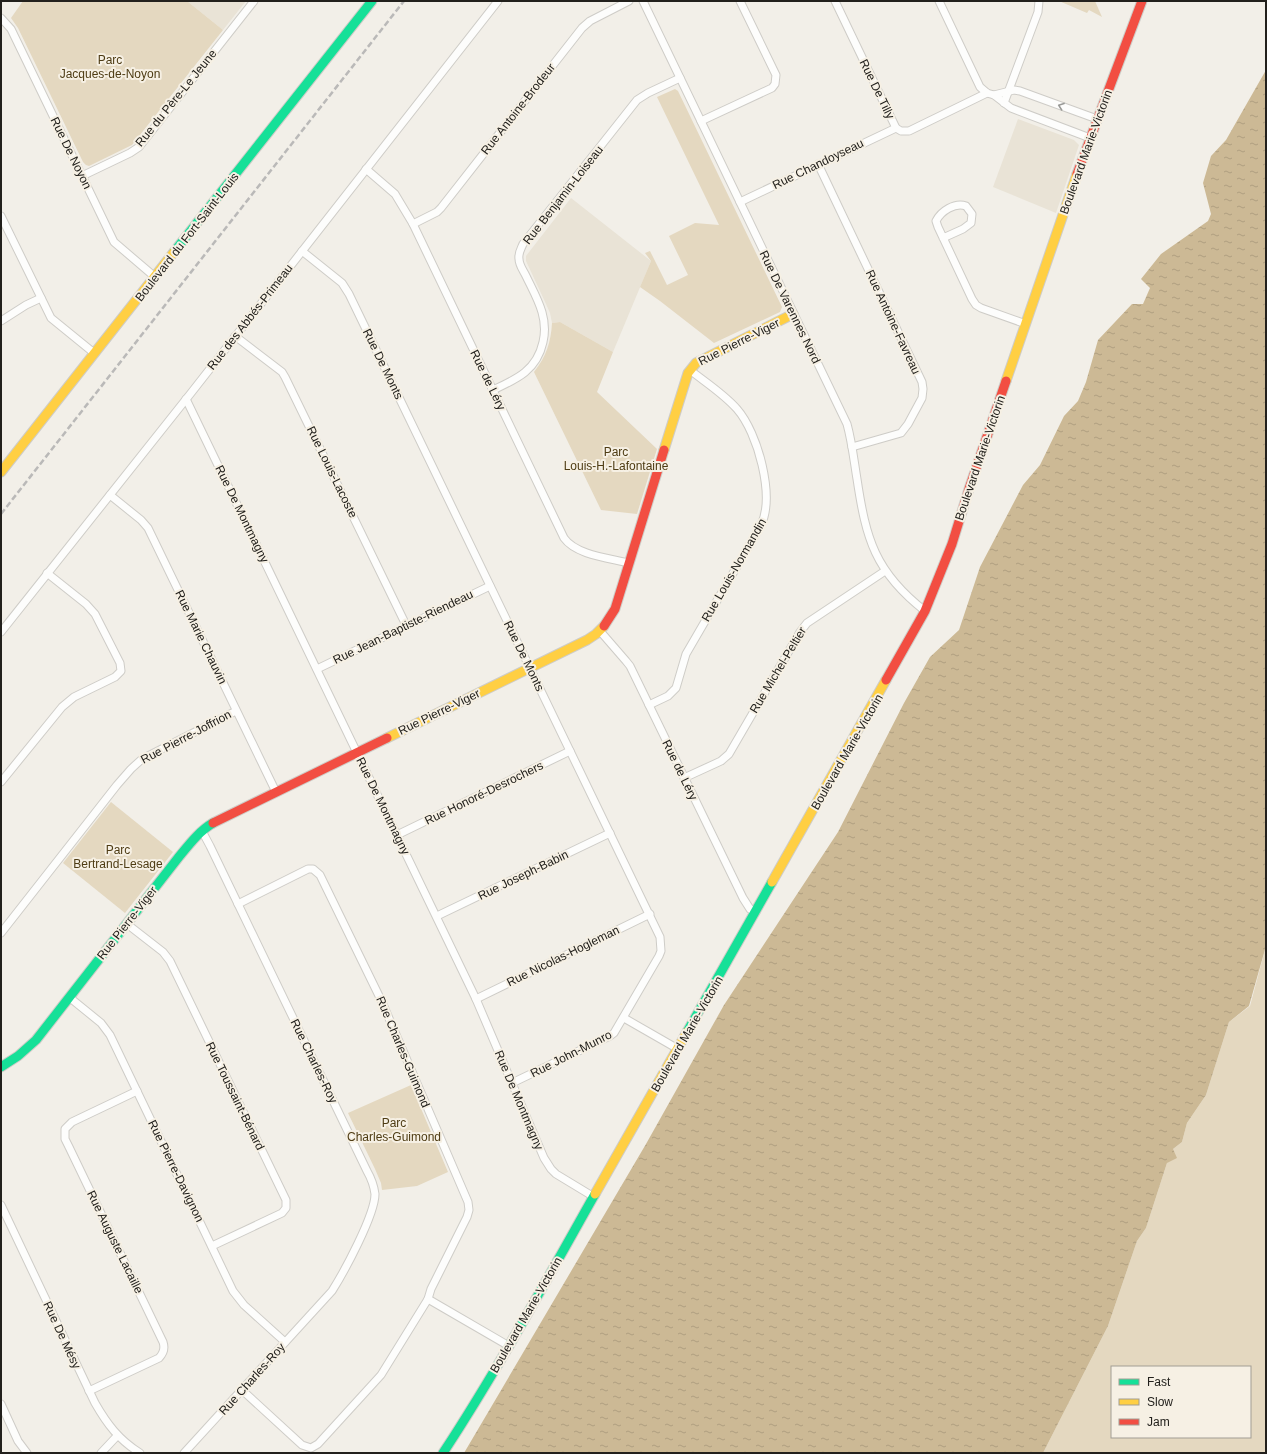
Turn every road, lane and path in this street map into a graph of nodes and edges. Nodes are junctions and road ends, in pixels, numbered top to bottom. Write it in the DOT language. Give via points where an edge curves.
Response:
graph roads {
  1 [pos="254,1"];
  2 [pos="372,1"];
  3 [pos="498,1"];
  4 [pos="629,1"];
  5 [pos="643,1"];
  6 [pos="740,1"];
  7 [pos="835,1"];
  8 [pos="939,1"];
  9 [pos="1039,1"];
  10 [pos="1142,1"];
  11 [pos="1,18"];
  12 [pos="680,78"];
  13 [pos="1008,92"];
  14 [pos="991,94"];
  15 [pos="1004,104"];
  16 [pos="1097,119"];
  17 [pos="701,121"];
  18 [pos="896,128"];
  19 [pos="1090,138"];
  20 [pos="818,164"];
  21 [pos="366,169"];
  22 [pos="82,176"];
  23 [pos="740,202"];
  24 [pos="1,216"];
  25 [pos="413,224"];
  26 [pos="943,238"];
  27 [pos="302,251"];
  28 [pos="155,277"];
  29 [pos="41,298"];
  30 [pos="793,314"];
  31 [pos="1,321"];
  32 [pos="1026,324"];
  33 [pos="235,336"];
  34 [pos="94,353"];
  35 [pos="690,370"];
  36 [pos="493,390"];
  37 [pos="186,399"];
  38 [pos="852,447"];
  39 [pos="1,472"];
  40 [pos="110,495"];
  41 [pos="629,563"];
  42 [pos="885,571"];
  43 [pos="47,573"];
  44 [pos="490,586"];
  45 [pos="925,611"];
  46 [pos="406,625"];
  47 [pos="600,631"];
  48 [pos="1,632"];
  49 [pos="530,668"];
  50 [pos="317,669"];
  51 [pos="649,705"];
  52 [pos="236,710"];
  53 [pos="570,751"];
  54 [pos="357,752"];
  55 [pos="684,778"];
  56 [pos="1,782"];
  57 [pos="276,792"];
  58 [pos="202,831"];
  59 [pos="610,833"];
  60 [pos="397,835"];
  61 [pos="238,904"];
  62 [pos="756,912"];
  63 [pos="650,914"];
  64 [pos="437,916"];
  65 [pos="127,924"];
  66 [pos="1,933"];
  67 [pos="69,997"];
  68 [pos="476,999"];
  69 [pos="624,1018"];
  70 [pos="678,1049"];
  71 [pos="1,1067"];
  72 [pos="512,1083"];
  73 [pos="137,1091"];
  74 [pos="594,1196"];
  75 [pos="1,1205"];
  76 [pos="212,1246"];
  77 [pos="428,1299"];
  78 [pos="285,1342"];
  79 [pos="509,1346"];
  80 [pos="242,1390"];
  81 [pos="89,1391"];
  82 [pos="1,1404"];
  83 [pos="117,1436"];
  84 [pos="27,1453"];
  85 [pos="101,1453"];
  86 [pos="140,1453"];
  87 [pos="184,1453"];
  88 [pos="443,1453"];
  1 -- 22 [label="street, Rue du Père-Le Jeune" via="139,147"];
  2 -- 28 [label="street, Boulevard du Fort-Saint-Louis"];
  3 -- 21 [label="street, Rue des Abbés-Primeau"];
  4 -- 25 [label="street, Rue Antoine-Brodeur" via="585,25 441,208"];
  5 -- 12 [label="street, Rue De Varennes Nord"];
  6 -- 17 [label="street" via="776,75 775,84 772,88"];
  7 -- 18 [label="street, Rue De Tilly"];
  8 -- 14 [label="street" via="980,87"];
  9 -- 13 [label="street" via="1038,12"];
  10 -- 16 [label="street, Boulevard Marie-Victorin"];
  11 -- 22 [label="street, Rue De Noyon" via="11,29"];
  12 -- 17 [label="street, Rue De Varennes Nord"];
  12 -- 36 [label="street, Rue Benjamin-Loiseau" via="637,100 523,244 519,259 544,315 544,340 530,369"];
  13 -- 14 [label="street, Rue De Tilly"];
  13 -- 15 [label="street"];
  16 -- 13 [label="street, Rue De Tilly, one-way" via="1020,91"];
  14 -- 15 [label="street"];
  14 -- 18 [label="street, Rue De Tilly" via="909,131"];
  15 -- 19 [label="street"];
  16 -- 19 [label="street, Boulevard Marie-Victorin"];
  17 -- 23 [label="street, Rue De Varennes Nord"];
  18 -- 20 [label="street, Rue Chandoyseau"];
  19 -- 32 [label="street, Boulevard Marie-Victorin"];
  20 -- 23 [label="street, Rue Chandoyseau"];
  20 -- 38 [label="street, Rue Antoine-Favreau" via="922,382 923,389 922,398 901,433"];
  21 -- 25 [label="street, Rue de Léry" via="395,194"];
  21 -- 27 [label="street, Rue des Abbés-Primeau"];
  22 -- 28 [label="street, Rue De Noyon" via="114,242"];
  23 -- 30 [label="street, Rue De Varennes Nord"];
  24 -- 29 [label="street"];
  25 -- 36 [label="street, Rue de Léry"];
  26 -- 26 [label="street" via="936,221 941,213 958,204 966,206 972,214 971,223"];
  26 -- 32 [label="street" via="976,305"];
  27 -- 33 [label="street, Rue des Abbés-Primeau"];
  27 -- 44 [label="street, Rue De Monts" via="342,283 350,294"];
  28 -- 34 [label="street, Boulevard du Fort-Saint-Louis"];
  29 -- 31 [label="street"];
  29 -- 34 [label="street" via="55,323"];
  30 -- 35 [label="street, Rue Pierre-Viger" via="704,358"];
  30 -- 38 [label="street, Rue De Varennes Nord" via="846,424"];
  32 -- 45 [label="street, Boulevard Marie-Victorin" via="952,544"];
  33 -- 37 [label="street, Rue des Abbés-Primeau"];
  33 -- 46 [label="street, Rue Louis-Lacoste" via="285,377"];
  34 -- 39 [label="street, Boulevard du Fort-Saint-Louis"];
  35 -- 41 [label="street, Rue Pierre-Viger" via="684,381"];
  35 -- 51 [label="street, Rue Louis-Normandin" via="730,402 747,424 759,453 767,507 765,518 686,654 676,688 668,696"];
  36 -- 41 [label="street, Rue de Léry" via="567,542 581,551"];
  37 -- 40 [label="street, Rue des Abbés-Primeau"];
  37 -- 50 [label="street, Rue De Montmagny"];
  38 -- 42 [label="street, Rue De Varennes Nord" via="865,525"];
  40 -- 43 [label="street, Rue des Abbés-Primeau"];
  40 -- 52 [label="street, Rue Marie Chauvin" via="148,528"];
  41 -- 47 [label="street, Rue Pierre-Viger" via="615,609"];
  42 -- 45 [label="street, Rue De Varennes Nord" via="907,596"];
  42 -- 55 [label="street, Rue Michel-Peltier" via="807,623 729,754 721,761"];
  43 -- 48 [label="street, Rue des Abbés-Primeau"];
  43 -- 56 [label="street" via="96,614 120,663 120,671 116,677 74,697 62,707"];
  44 -- 46 [label="street, Rue Jean-Baptiste-Riendeau"];
  44 -- 49 [label="street, Rue De Monts"];
  45 -- 62 [label="street, Boulevard Marie-Victorin"];
  46 -- 50 [label="street, Rue Jean-Baptiste-Riendeau"];
  47 -- 49 [label="street, Rue Pierre-Viger"];
  47 -- 51 [label="street, Rue de Léry" via="626,661"];
  49 -- 53 [label="street, Rue De Monts"];
  49 -- 54 [label="street, Rue Pierre-Viger"];
  50 -- 54 [label="street, Rue De Montmagny"];
  51 -- 55 [label="street, Rue de Léry"];
  52 -- 57 [label="street, Rue Marie Chauvin"];
  52 -- 66 [label="street, Rue Pierre-Joffrion" via="136,764"];
  53 -- 59 [label="street, Rue De Monts"];
  53 -- 60 [label="street, Rue Honoré-Desrochers"];
  54 -- 57 [label="street, Rue Pierre-Viger"];
  54 -- 60 [label="street, Rue De Montmagny"];
  55 -- 62 [label="street, Rue de Léry" via="743,898 750,909"];
  57 -- 58 [label="street, Rue Pierre-Viger"];
  58 -- 61 [label="street, Rue Charles-Roy"];
  58 -- 65 [label="street, Rue Pierre-Viger"];
  59 -- 63 [label="street, Rue De Monts"];
  59 -- 64 [label="street, Rue Joseph-Babin"];
  60 -- 64 [label="street, Rue De Montmagny"];
  61 -- 77 [label="street, Rue Charles-Guimond" via="303,871 317,871 372,982 469,1206 467,1218"];
  61 -- 78 [label="street, Rue Charles-Roy" via="367,1171 375,1195 370,1218 337,1284"];
  62 -- 70 [label="street, Boulevard Marie-Victorin"];
  63 -- 68 [label="street, Rue Nicolas-Hogleman"];
  63 -- 69 [label="street, Rue De Monts" via="660,937 661,950"];
  64 -- 68 [label="street, Rue De Montmagny"];
  65 -- 67 [label="street, Rue Pierre-Viger"];
  65 -- 76 [label="street, Rue Toussaint-Bénard" via="163,952 170,961 287,1204 282,1213"];
  67 -- 71 [label="street, Rue Pierre-Viger" via="36,1040"];
  67 -- 73 [label="street, Rue Pierre-Davignon" via="106,1028"];
  68 -- 72 [label="street, Rue De Montmagny"];
  69 -- 70 [label="street"];
  69 -- 72 [label="street, Rue John-Munro" via="610,1036"];
  70 -- 74 [label="street, Boulevard Marie-Victorin"];
  72 -- 74 [label="street, Rue De Montmagny" via="547,1164 562,1178"];
  73 -- 76 [label="street, Rue Pierre-Davignon"];
  73 -- 81 [label="street, Rue Auguste Lacaille" via="72,1122 64,1134 164,1348 159,1358"];
  74 -- 79 [label="street, Boulevard Marie-Victorin"];
  75 -- 81 [label="street, Rue De Mésy"];
  76 -- 78 [label="street, Rue Pierre-Davignon" via="238,1297"];
  77 -- 79 [label="street"];
  77 -- 80 [label="street, Rue Charles-Guimond" via="381,1375 314,1447 306,1447 299,1442"];
  78 -- 80 [label="street, Rue Charles-Roy"];
  79 -- 88 [label="street, Boulevard Marie-Victorin"];
  80 -- 87 [label="street, Rue Charles-Roy"];
  81 -- 83 [label="street, Rue De Mésy" via="102,1416"];
  82 -- 84 [label="street" via="18,1441"];
  83 -- 85 [label="street"];
  83 -- 86 [label="street, Rue De Mésy"];
}
